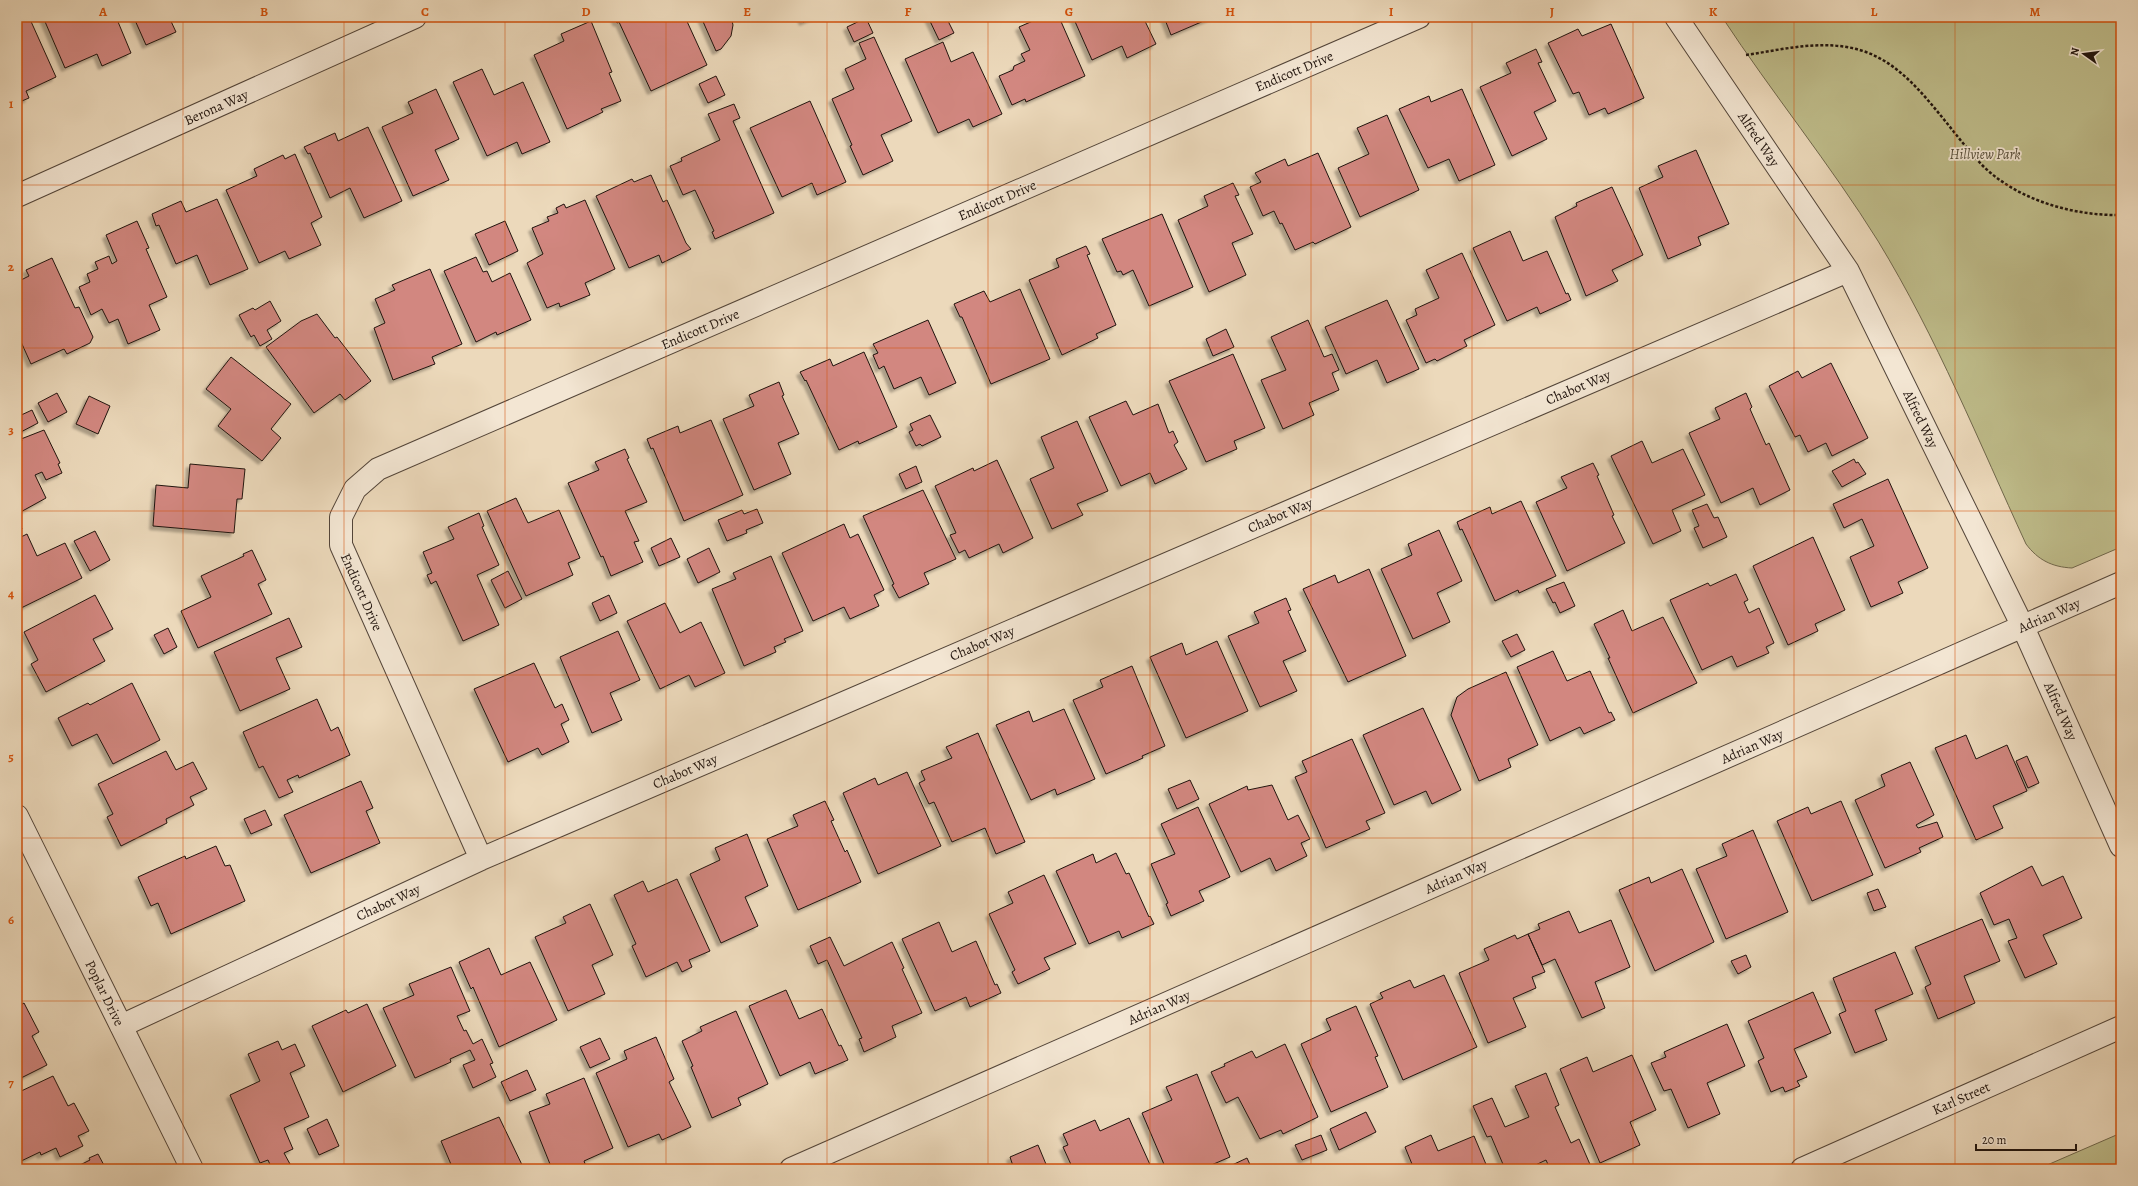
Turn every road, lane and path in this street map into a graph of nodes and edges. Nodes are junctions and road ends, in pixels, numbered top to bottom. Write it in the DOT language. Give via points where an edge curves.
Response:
graph roads {
  1 [pos="415,17"];
  2 [pos="1419,17"];
  3 [pos="1676,17"];
  4 [pos="1746,55"];
  5 [pos="17,196"];
  6 [pos="2121,215"];
  7 [pos="1848,271"];
  8 [pos="2121,583"];
  9 [pos="2023,627"];
  10 [pos="17,816"];
  11 [pos="2121,846"];
  12 [pos="481,859"];
  13 [pos="121,1026"];
  14 [pos="2121,1027"];
  15 [pos="192,1169"];
  16 [pos="791,1169"];
  17 [pos="1802,1169"];
  1 -- 5 [label="street, Berona Way"];
  2 -- 12 [label="street, Endicott Drive" via="378,469 356,488 341,518 341,545"];
  3 -- 7 [label="street, Alfred Way"];
  4 -- 6 [label="path" via="1812,45 1841,46 1866,52 1916,85 1983,165 2012,187 2048,204 2079,212"];
  7 -- 9 [label="street, Alfred Way"];
  7 -- 12 [label="street, Chabot Way"];
  8 -- 9 [label="street, Adrian Way"];
  9 -- 11 [label="street, Alfred Way"];
  9 -- 16 [label="street, Adrian Way"];
  10 -- 13 [label="street, Poplar Drive"];
  12 -- 13 [label="street, Chabot Way"];
  13 -- 15 [label="street, Poplar Drive"];
  14 -- 17 [label="street, Karl Street"];
}
